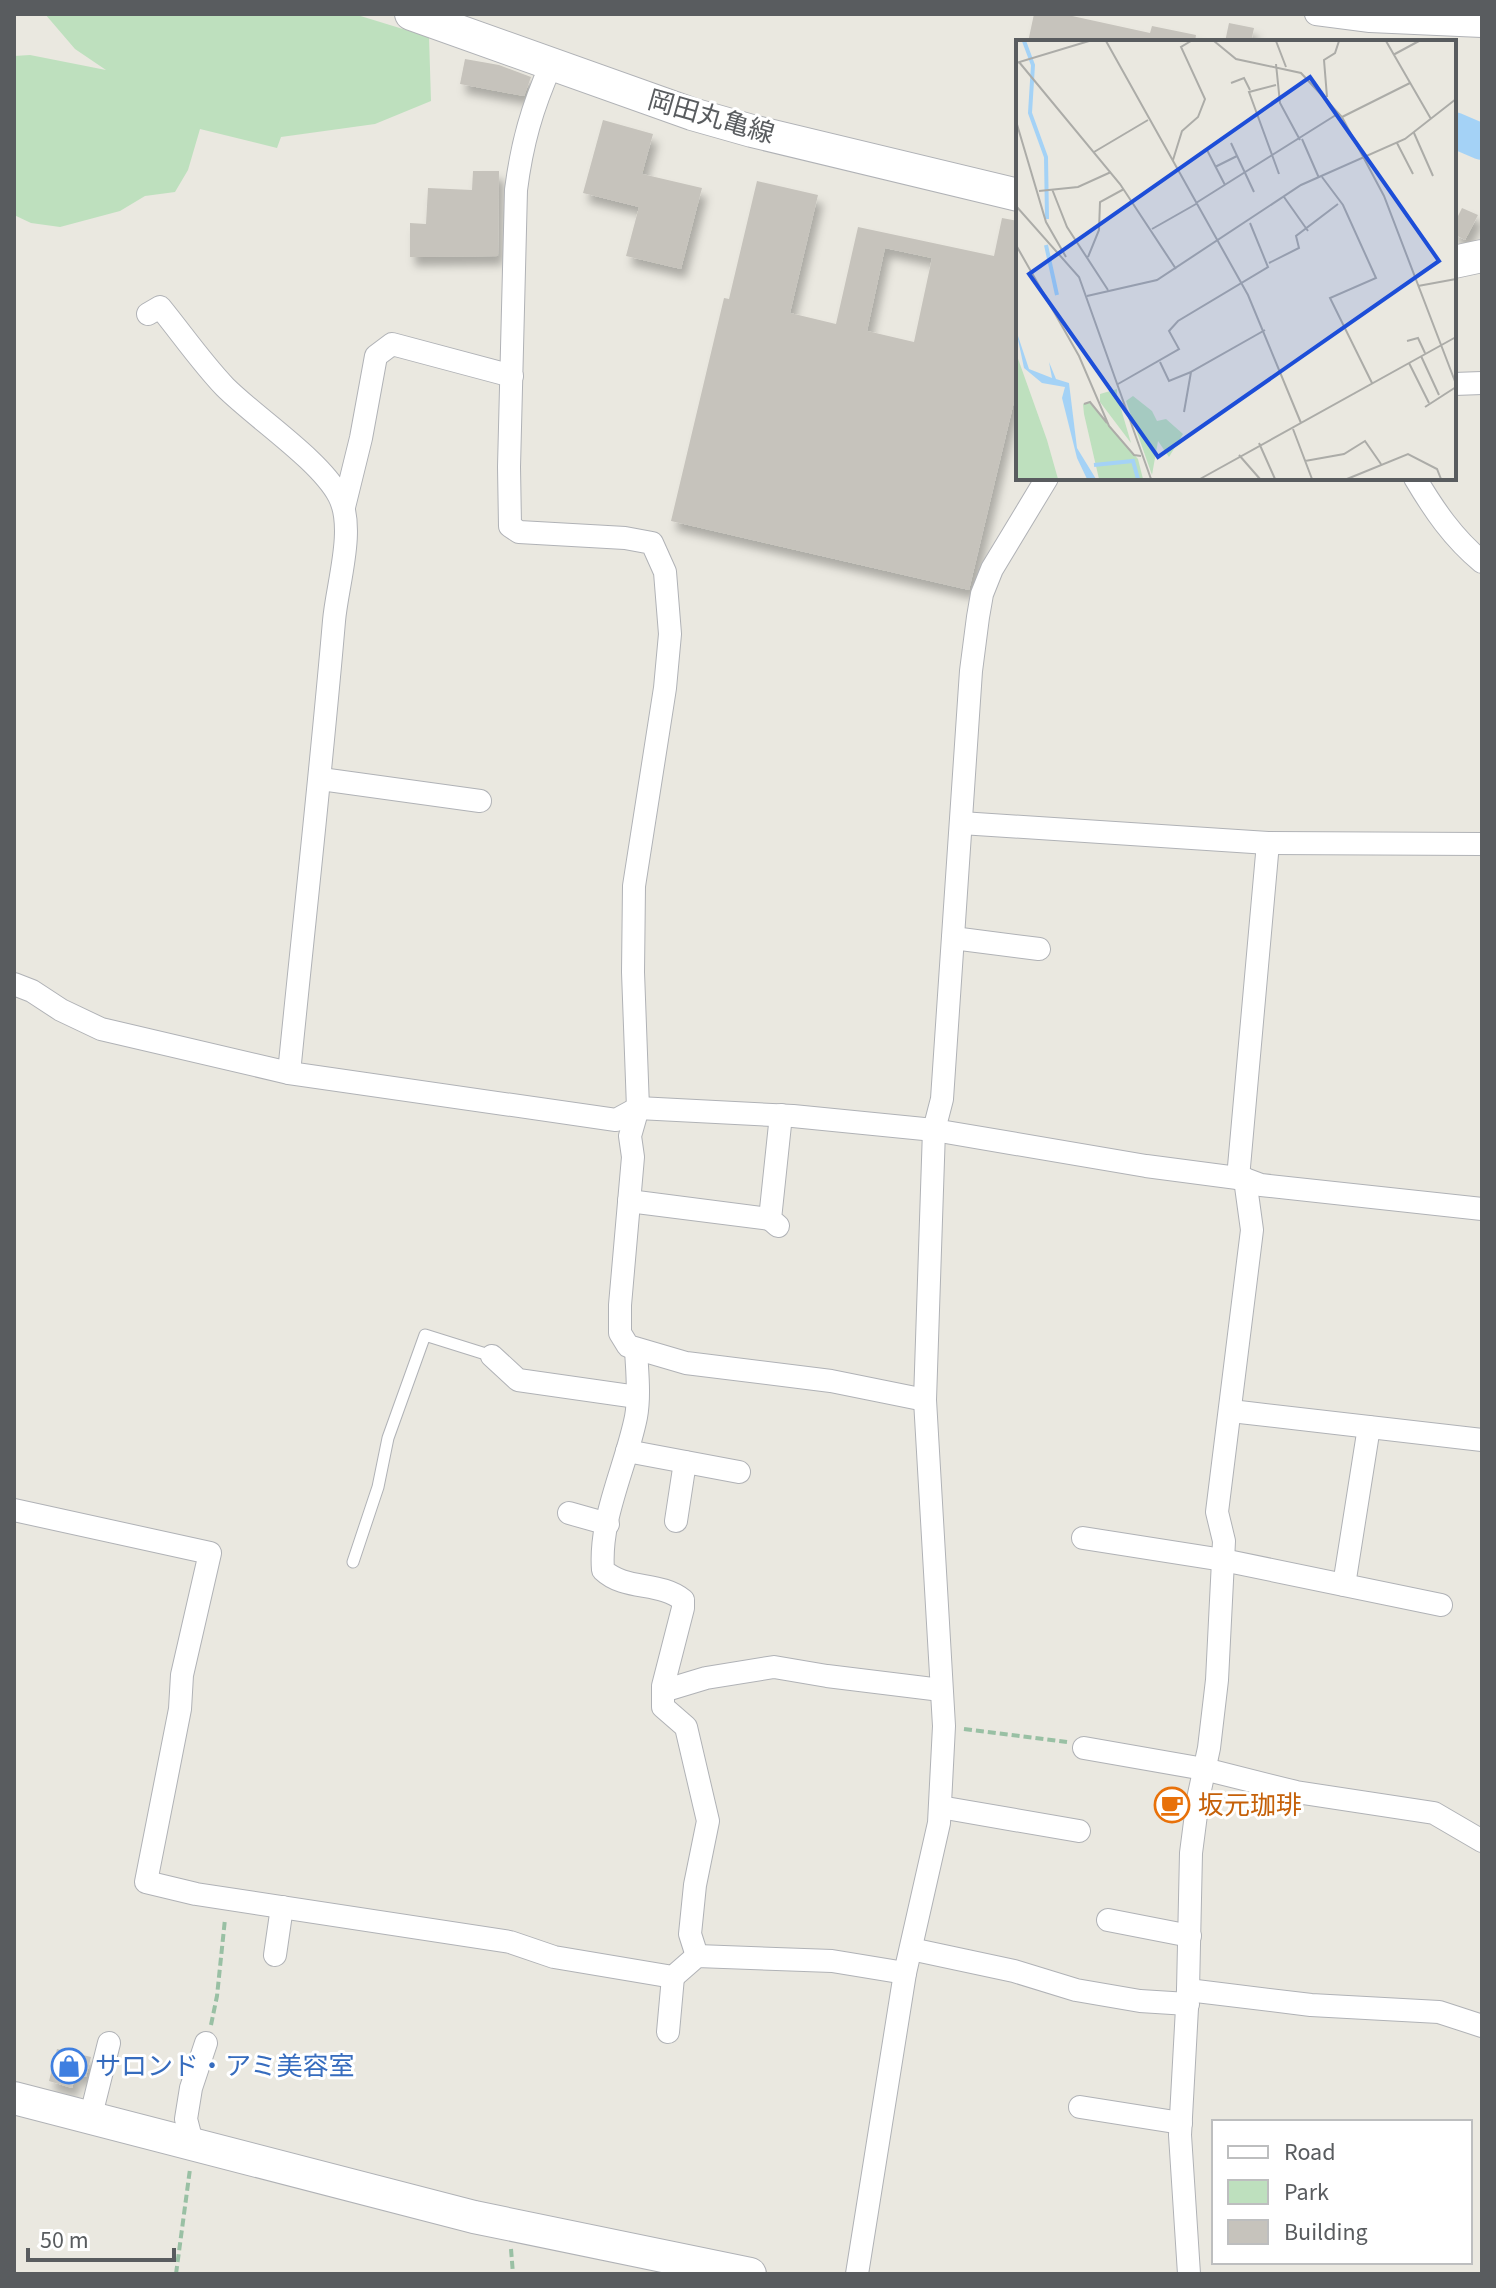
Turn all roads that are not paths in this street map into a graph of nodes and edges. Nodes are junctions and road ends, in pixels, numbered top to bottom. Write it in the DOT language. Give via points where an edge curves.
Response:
graph roads {
  1 [pos="411,14"];
  2 [pos="1316,14"];
  3 [pos="1482,26"];
  4 [pos="551,65"];
  5 [pos="1016,195"];
  6 [pos="1482,256"];
  7 [pos="1456,263"];
  8 [pos="1456,265"];
  9 [pos="1482,274"];
  10 [pos="148,314"];
  11 [pos="512,376"];
  12 [pos="1482,383"];
  13 [pos="1456,384"];
  14 [pos="1046,480"];
  15 [pos="1416,480"];
  16 [pos="344,507"];
  17 [pos="1482,562"];
  18 [pos="321,779"];
  19 [pos="480,801"];
  20 [pos="961,823"];
  21 [pos="1268,843"];
  22 [pos="1482,844"];
  23 [pos="953,938"];
  24 [pos="1039,949"];
  25 [pos="14,984"];
  26 [pos="289,1073"];
  27 [pos="638,1108"];
  28 [pos="781,1115"];
  29 [pos="934,1130"];
  30 [pos="1242,1179"];
  31 [pos="629,1201"];
  32 [pos="1482,1209"];
  33 [pos="636,1349"];
  34 [pos="492,1356"];
  35 [pos="637,1397"];
  36 [pos="925,1400"];
  37 [pos="1231,1411"];
  38 [pos="1369,1427"];
  39 [pos="1482,1440"];
  40 [pos="627,1451"];
  41 [pos="685,1462"];
  42 [pos="739,1472"];
  43 [pos="14,1510"];
  44 [pos="569,1513"];
  45 [pos="676,1521"];
  46 [pos="608,1524"];
  47 [pos="1083,1538"];
  48 [pos="1223,1560"];
  49 [pos="353,1562"];
  50 [pos="1344,1585"];
  51 [pos="1441,1605"];
  52 [pos="941,1690"];
  53 [pos="663,1691"];
  54 [pos="1084,1748"];
  55 [pos="1204,1769"];
  56 [pos="940,1807"];
  57 [pos="1079,1831"];
  58 [pos="1482,1841"];
  59 [pos="282,1907"];
  60 [pos="1108,1920"];
  61 [pos="1190,1936"];
  62 [pos="911,1949"];
  63 [pos="275,1955"];
  64 [pos="697,1956"];
  65 [pos="905,1973"];
  66 [pos="673,1977"];
  67 [pos="1188,1997"];
  68 [pos="1482,2026"];
  69 [pos="668,2032"];
  70 [pos="109,2043"];
  71 [pos="206,2043"];
  72 [pos="14,2098"];
  73 [pos="1080,2107"];
  74 [pos="90,2119"];
  75 [pos="1181,2123"];
  76 [pos="193,2146"];
  77 [pos="750,2274"];
  78 [pos="857,2274"];
  79 [pos="1189,2274"];
  1 -- 4 [label="street, 岡田丸亀線"];
  2 -- 3 [label="street"];
  4 -- 5 [label="street, 岡田丸亀線" via="752,131"];
  4 -- 11 [label="street" via="533,107 516,190"];
  6 -- 7 [label="street"];
  8 -- 9 [label="street"];
  10 -- 16 [label="street" via="160,307 224,386 316,468"];
  11 -- 16 [label="street" via="392,344 376,356"];
  11 -- 27 [label="street" via="510,526 519,532 652,543 665,572 670,634 665,688 634,886"];
  12 -- 13 [label="street"];
  14 -- 20 [label="street" via="982,594"];
  15 -- 17 [label="street" via="1437,516"];
  16 -- 18 [label="street" via="346,537"];
  18 -- 19 [label="street"];
  18 -- 26 [label="street"];
  20 -- 21 [label="street"];
  20 -- 23 [label="street"];
  21 -- 22 [label="street"];
  21 -- 30 [label="street"];
  23 -- 24 [label="street"];
  23 -- 29 [label="street" via="942,1099"];
  25 -- 26 [label="street" via="101,1029"];
  26 -- 27 [label="street" via="616,1120"];
  27 -- 28 [label="street"];
  27 -- 31 [label="street" via="630,1136"];
  28 -- 29 [label="street"];
  28 -- 31 [label="street" via="774,1223"];
  29 -- 30 [label="street"];
  29 -- 36 [label="street"];
  30 -- 32 [label="street"];
  30 -- 37 [label="street" via="1252,1230"];
  31 -- 33 [label="street" via="620,1333"];
  33 -- 35 [label="street"];
  33 -- 36 [label="street" via="686,1363 831,1381"];
  34 -- 35 [label="street" via="518,1380"];
  34 -- 49 [label="lane" via="425,1335 388,1438"];
  35 -- 40 [label="street"];
  36 -- 52 [label="street"];
  37 -- 38 [label="street"];
  37 -- 48 [label="street" via="1217,1512"];
  38 -- 39 [label="street"];
  38 -- 50 [label="street"];
  40 -- 41 [label="street"];
  40 -- 46 [label="street"];
  41 -- 42 [label="street"];
  41 -- 45 [label="street"];
  43 -- 59 [label="street" via="210,1553 182,1675 146,1882"];
  44 -- 46 [label="street"];
  46 -- 53 [label="street" via="603,1570 610,1577 673,1592 683,1600"];
  47 -- 48 [label="street"];
  48 -- 50 [label="street"];
  48 -- 55 [label="street" via="1217,1680"];
  50 -- 51 [label="street"];
  52 -- 53 [label="street" via="774,1667"];
  52 -- 56 [label="street"];
  53 -- 64 [label="street" via="663,1707 686,1727 708,1821 690,1934"];
  54 -- 55 [label="street"];
  55 -- 58 [label="street" via="1296,1792 1434,1813"];
  55 -- 61 [label="street" via="1191,1853"];
  56 -- 57 [label="street"];
  56 -- 62 [label="street"];
  59 -- 63 [label="street"];
  59 -- 66 [label="street" via="510,1942 554,1957"];
  60 -- 61 [label="street"];
  61 -- 67 [label="street"];
  62 -- 65 [label="street"];
  62 -- 67 [label="street" via="1076,1990 1140,2001"];
  64 -- 65 [label="street" via="832,1961"];
  64 -- 66 [label="street"];
  65 -- 78 [label="street"];
  66 -- 69 [label="street"];
  67 -- 68 [label="street" via="1439,2012"];
  67 -- 75 [label="street"];
  70 -- 74 [label="street"];
  71 -- 76 [label="street" via="186,2119"];
  72 -- 74 [label="street"];
  73 -- 75 [label="street"];
  74 -- 76 [label="street"];
  75 -- 79 [label="street"];
  76 -- 77 [label="street" via="474,2217"];
}
